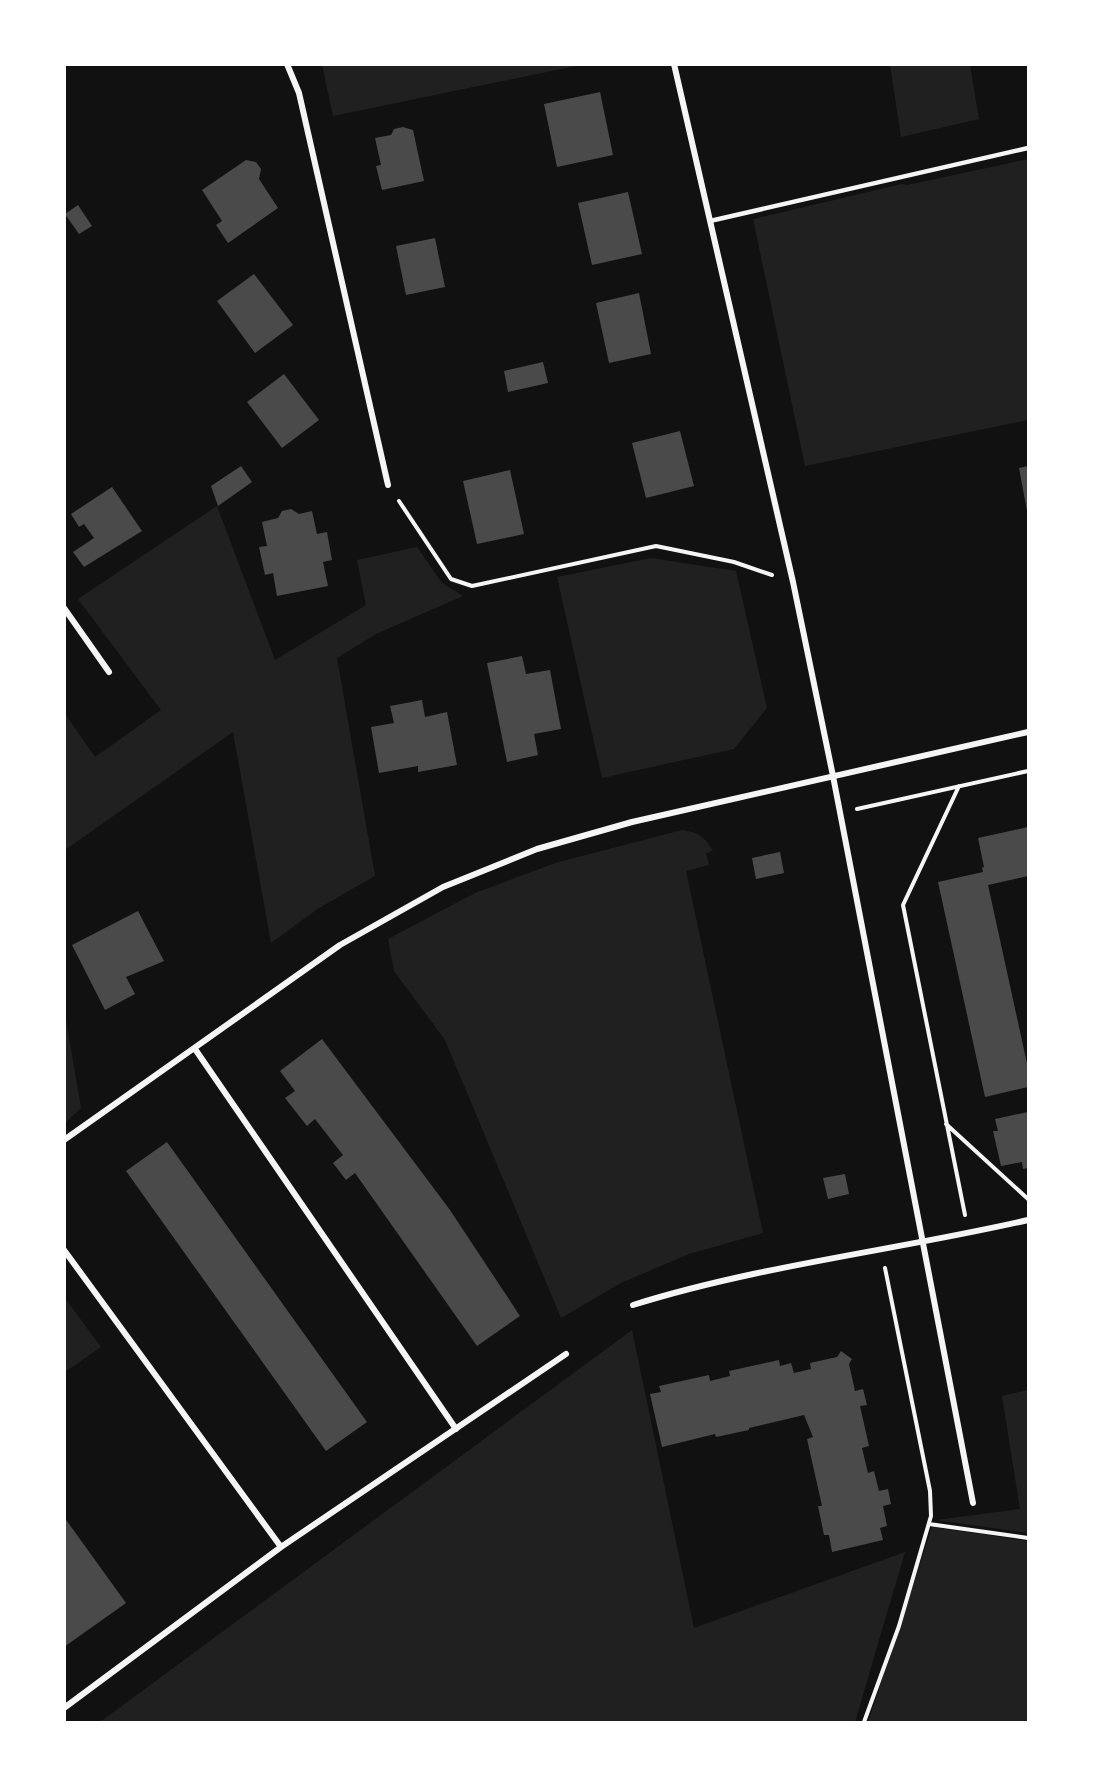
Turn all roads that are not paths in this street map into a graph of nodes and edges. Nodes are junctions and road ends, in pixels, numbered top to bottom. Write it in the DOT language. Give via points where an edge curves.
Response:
graph roads {
  1 [pos="287,64"];
  2 [pos="674,64"];
  3 [pos="1029,148"];
  4 [pos="709,221"];
  5 [pos="388,485"];
  6 [pos="64,608"];
  7 [pos="109,672"];
  8 [pos="1029,732"];
  9 [pos="833,776"];
  10 [pos="195,1049"];
  11 [pos="64,1140"];
  12 [pos="1029,1220"];
  13 [pos="923,1244"];
  14 [pos="64,1250"];
  15 [pos="633,1305"];
  16 [pos="567,1354"];
  17 [pos="456,1429"];
  18 [pos="973,1503"];
  19 [pos="281,1547"];
  20 [pos="64,1708"];
  1 -- 5 [label="street" via="299,93"];
  2 -- 4 [label="street"];
  3 -- 4 [label="lane"];
  4 -- 9 [label="street" via="793,582"];
  6 -- 7 [label="street"];
  8 -- 9 [label="street"];
  9 -- 10 [label="street" via="632,822 537,849 443,887 340,945"];
  9 -- 13 [label="street"];
  10 -- 11 [label="street"];
  10 -- 17 [label="street"];
  12 -- 13 [label="street"];
  13 -- 15 [label="street" via="696,1286"];
  13 -- 18 [label="street"];
  14 -- 19 [label="street"];
  16 -- 17 [label="street"];
  17 -- 19 [label="street"];
  19 -- 20 [label="street"];
}
